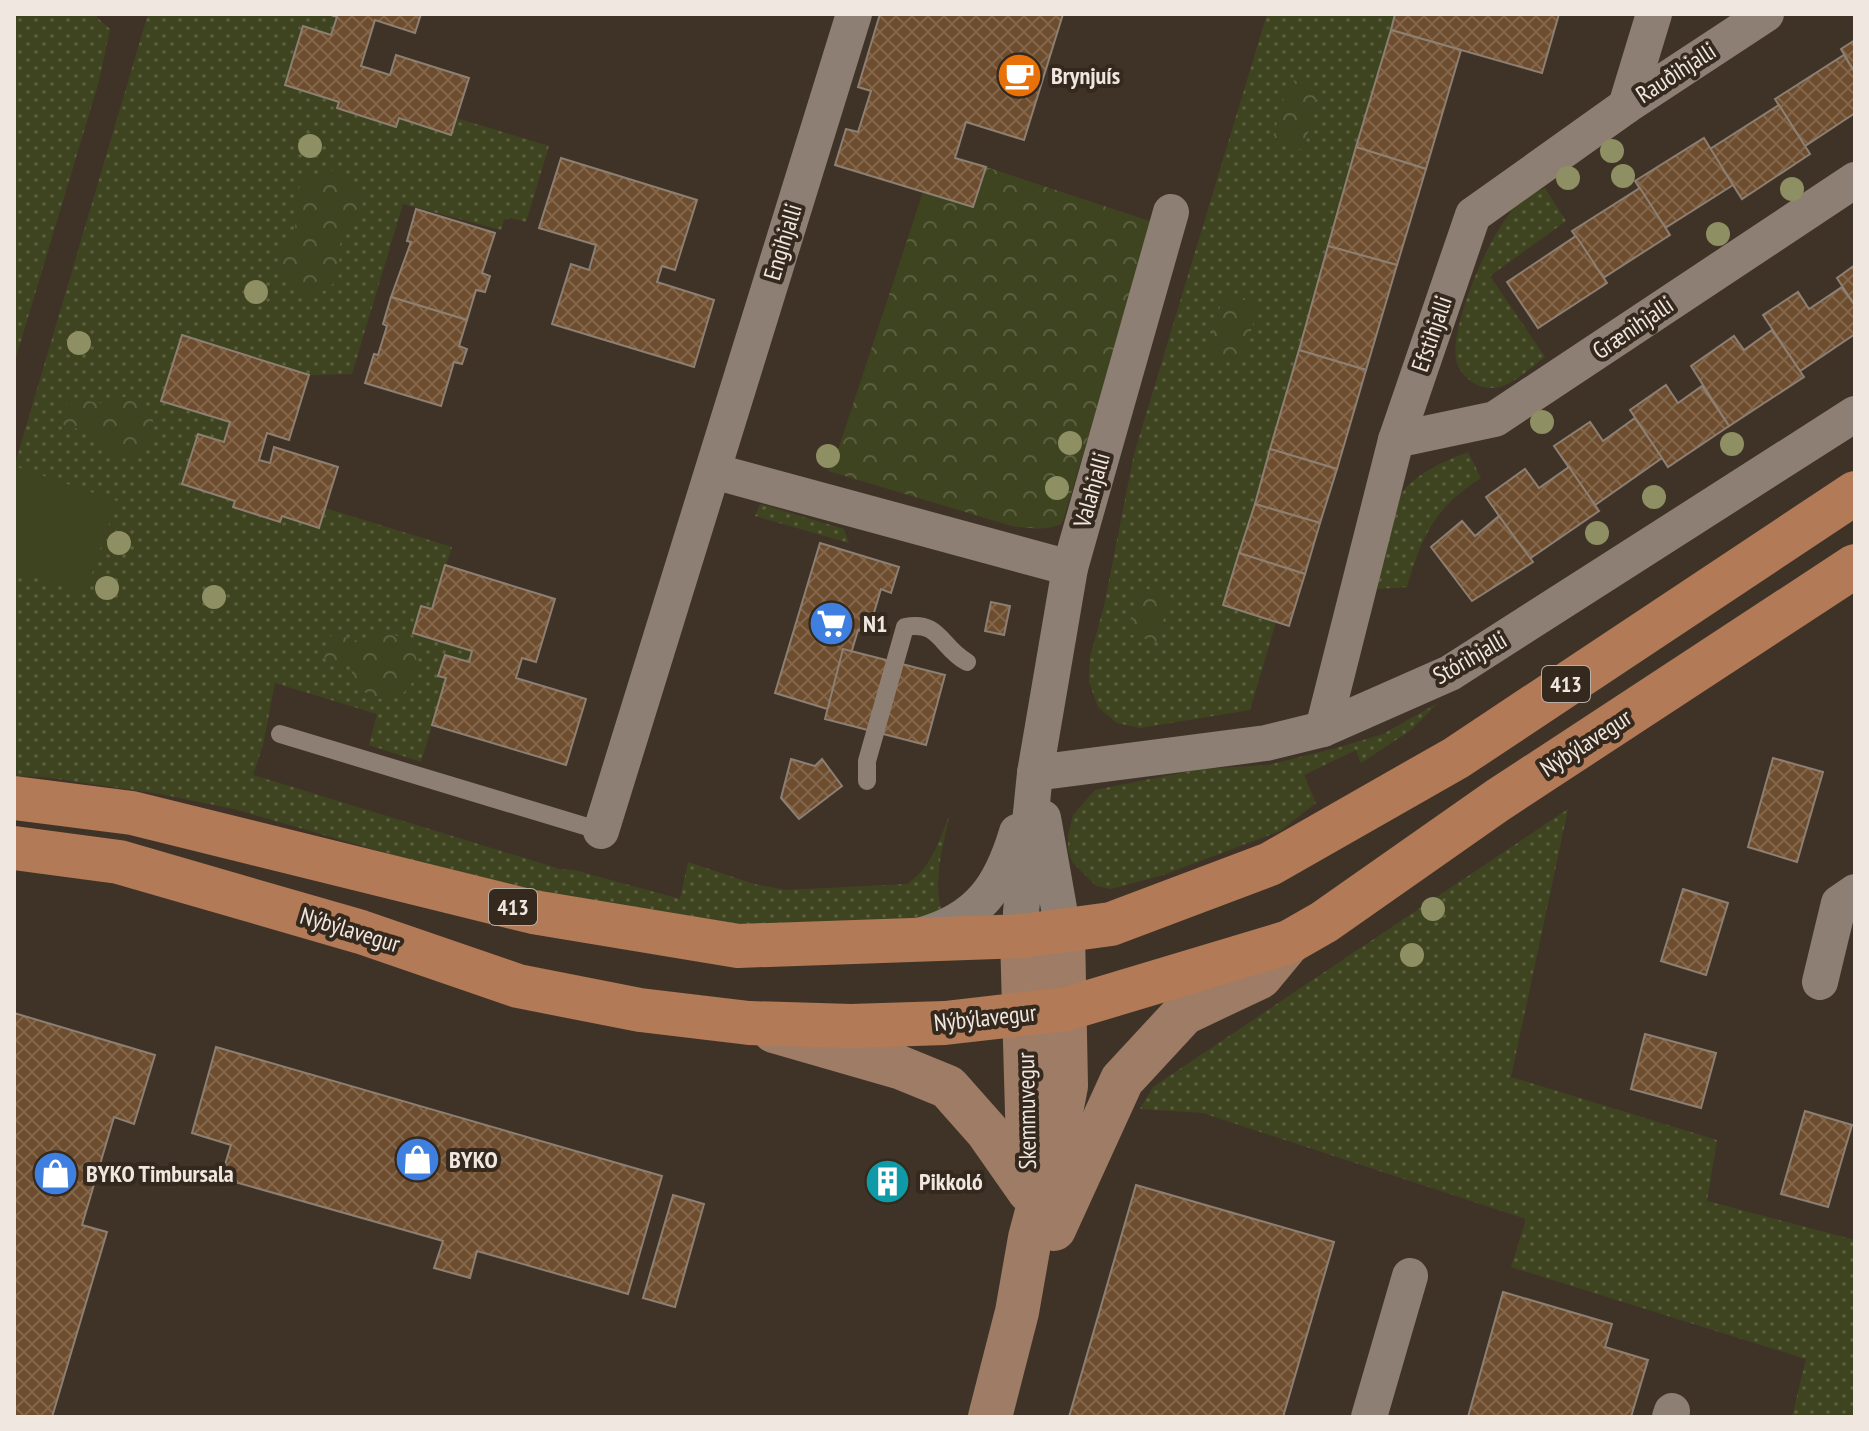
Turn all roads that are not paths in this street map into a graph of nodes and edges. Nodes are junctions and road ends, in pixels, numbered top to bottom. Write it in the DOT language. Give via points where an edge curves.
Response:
graph roads {
  1 [pos="854,14"];
  2 [pos="1654,14"];
  3 [pos="1766,14"];
  4 [pos="1626,106"];
  5 [pos="1855,180"];
  6 [pos="1171,212"];
  7 [pos="1855,414"];
  8 [pos="1396,440"];
  9 [pos="713,471"];
  10 [pos="1855,493"];
  11 [pos="1855,566"];
  12 [pos="1070,568"];
  13 [pos="967,662"];
  14 [pos="1323,729"];
  15 [pos="280,734"];
  16 [pos="1035,773"];
  17 [pos="867,781"];
  18 [pos="14,798"];
  19 [pos="601,831"];
  20 [pos="14,848"];
  21 [pos="1855,892"];
  22 [pos="1043,934"];
  23 [pos="901,941"];
  24 [pos="1289,942"];
  25 [pos="1820,982"];
  26 [pos="1046,1011"];
  27 [pos="749,1023"];
  28 [pos="1029,1191"];
  29 [pos="1030,1238"];
  30 [pos="1410,1276"];
  31 [pos="1017,1312"];
  32 [pos="990,1417"];
  33 [pos="1369,1417"];
  1 -- 9 [label="street, Engihjalli"];
  2 -- 4 [label="street"];
  3 -- 4 [label="street, Rauðihjalli"];
  4 -- 8 [label="street, Efstihjalli" via="1473,215"];
  5 -- 8 [label="street, Grænihjalli" via="1495,419"];
  6 -- 12 [label="street, Valahjalli"];
  7 -- 14 [label="street, Stórihjalli" via="1450,673"];
  8 -- 14 [label="street, Efstihjalli"];
  9 -- 12 [label="street"];
  9 -- 19 [label="street, Engihjalli"];
  10 -- 22 [label="main road, 413" via="1456,758 1270,864 1111,924"];
  11 -- 24 [label="main road, Nýbýlavegur / 413"];
  12 -- 16 [label="street, Valahjalli"];
  13 -- 17 [label="lane" via="933,629 921,624 905,627 867,761"];
  14 -- 16 [label="street, Stórihjalli" via="1266,743"];
  15 -- 19 [label="lane"];
  16 -- 22 [label="street, Valahjalli"];
  16 -- 23 [label="street" via="1009,858 982,903 938,931"];
  18 -- 23 [label="main road, 413" via="132,813 533,912 738,946"];
  20 -- 27 [label="main road, Nýbýlavegur / 413" via="119,862 361,932 518,986 640,1010"];
  21 -- 25 [label="street" via="1839,903"];
  22 -- 23 [label="main road, 413"];
  22 -- 26 [label="street, Valahjalli"];
  24 -- 26 [label="main road, Nýbýlavegur / 413"];
  24 -- 31 [label="street" via="1260,977 1184,1013 1122,1080"];
  26 -- 27 [label="main road, Nýbýlavegur / 413" via="945,1023"];
  26 -- 28 [label="street, Skemmuvegur"];
  26 -- 29 [label="street, Skemmuvegur" via="1066,1086"];
  27 -- 28 [label="street" via="899,1067 948,1087"];
  28 -- 29 [label="street, Skemmuvegur"];
  29 -- 31 [label="street, Skemmuvegur"];
  30 -- 33 [label="street"];
  31 -- 32 [label="street, Skemmuvegur"];
}
